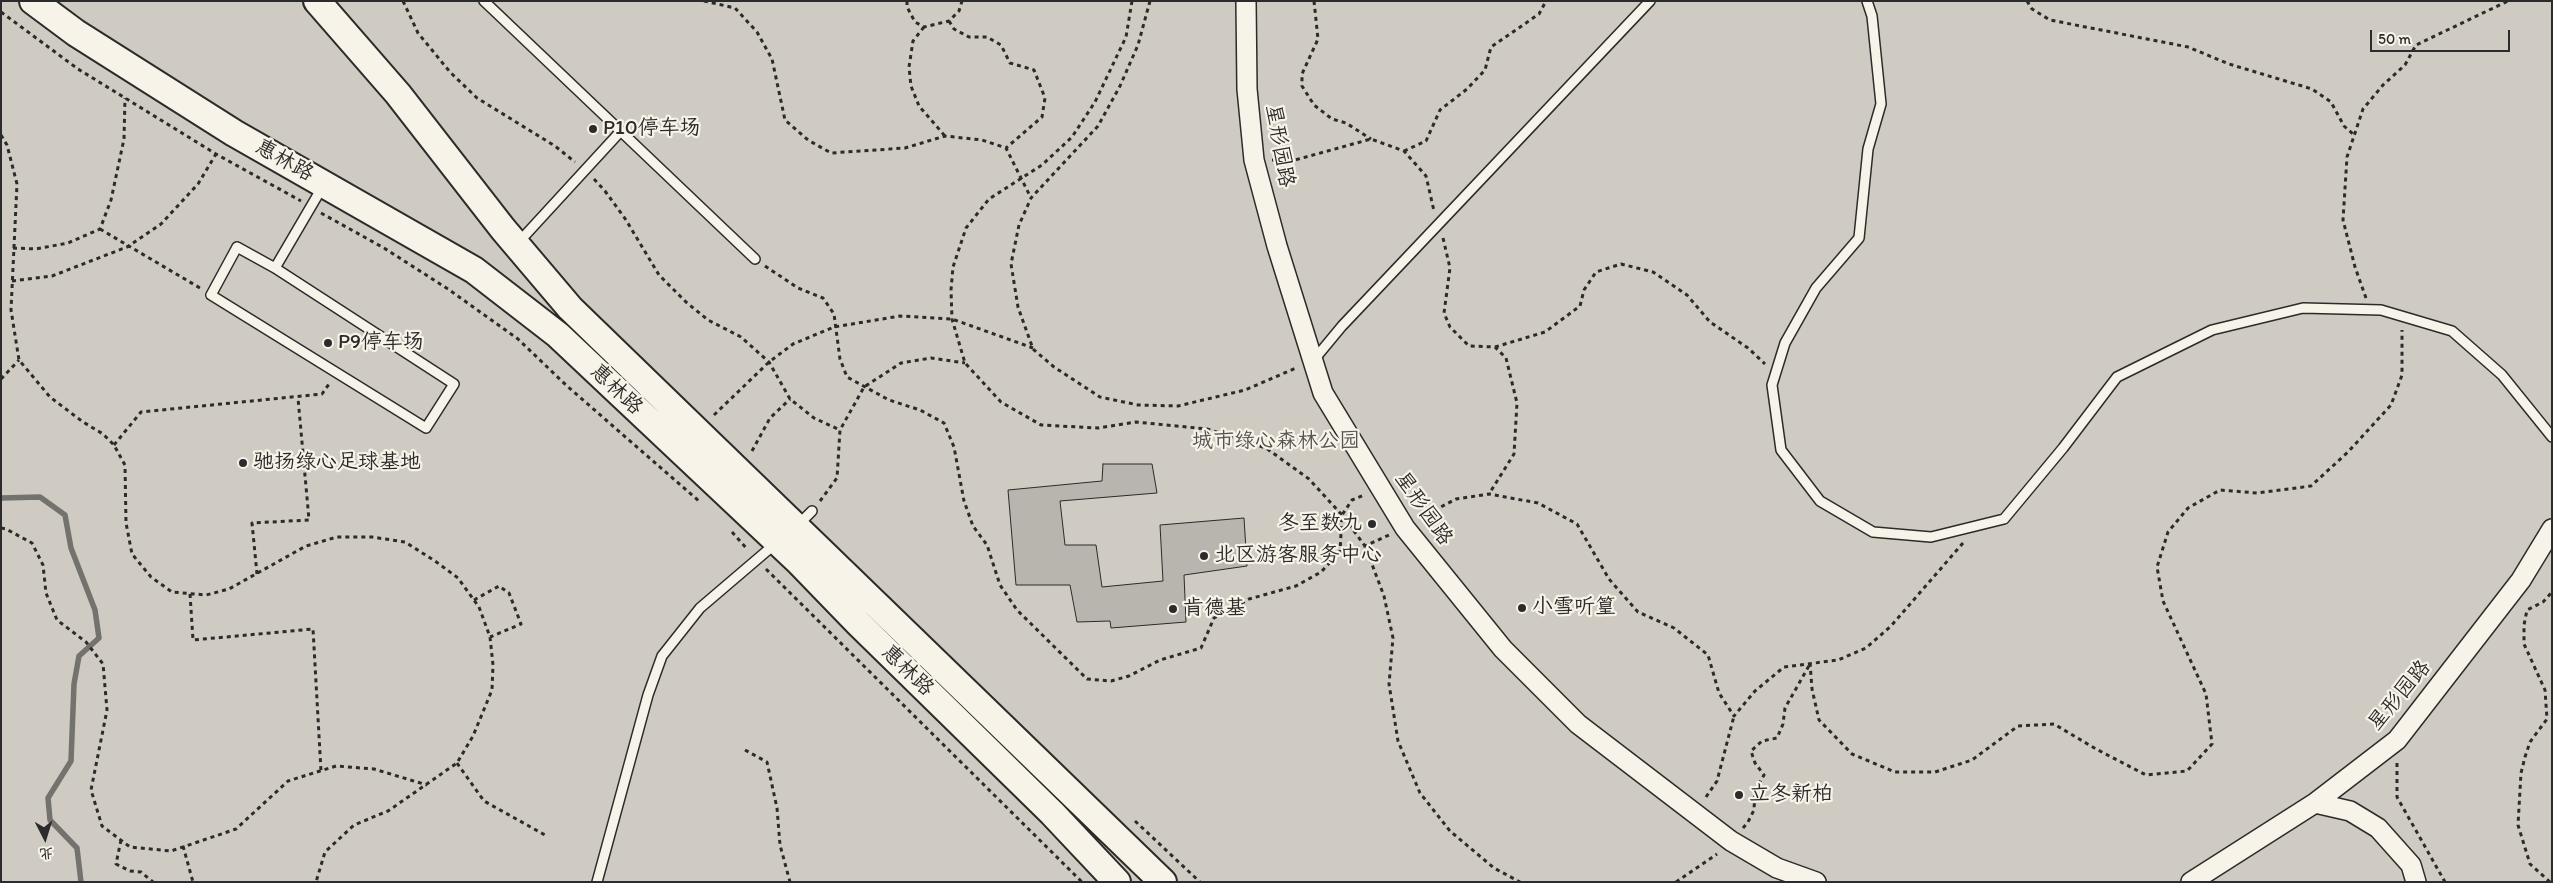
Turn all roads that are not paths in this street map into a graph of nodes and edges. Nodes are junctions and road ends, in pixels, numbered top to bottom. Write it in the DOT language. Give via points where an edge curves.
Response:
graph roads {
  1 [pos="33,1"];
  2 [pos="317,1"];
  3 [pos="484,1"];
  4 [pos="1246,1"];
  5 [pos="1650,1"];
  6 [pos="1867,1"];
  7 [pos="620,132"];
  8 [pos="324,183"];
  9 [pos="516,245"];
  10 [pos="755,259"];
  11 [pos="275,268"];
  12 [pos="1313,361"];
  13 [pos="2552,438"];
  14 [pos="792,529"];
  15 [pos="2552,529"];
  16 [pos="2315,803"];
  17 [pos="597,882"];
  18 [pos="1117,882"];
  19 [pos="1163,882"];
  20 [pos="1816,882"];
  21 [pos="2190,882"];
  22 [pos="2416,882"];
  1 -- 8 [label="main road, 惠林路" via="76,33 234,133"];
  2 -- 9 [label="main road, 惠林路" via="398,94"];
  3 -- 7 [label="lane"];
  4 -- 12 [label="street, 星形园路" via="1247,89 1254,160"];
  5 -- 12 [label="lane" via="1342,326"];
  6 -- 13 [label="lane" via="1872,16 1880,104 1868,149 1859,238 1816,288 1785,343 1772,385 1781,450 1820,501 1873,532 1931,537 2004,520 2117,377 2212,330 2303,308 2372,310 2452,331 2502,375"];
  7 -- 9 [label="lane"];
  7 -- 10 [label="lane"];
  8 -- 11 [label="lane"];
  8 -- 14 [label="main road, 惠林路" via="474,270"];
  9 -- 14 [label="main road, 惠林路" via="570,308"];
  11 -- 11 [label="lane" via="454,384 426,428 211,295 237,247"];
  12 -- 20 [label="street, 星形园路" via="1323,393 1405,528 1503,649 1578,724 1731,841 1777,868"];
  14 -- 17 [label="lane" via="700,608 662,656"];
  14 -- 18 [label="main road, 惠林路"];
  14 -- 19 [label="main road, 惠林路"];
  15 -- 16 [label="street, 星形园路" via="2521,580 2397,740"];
  16 -- 21 [label="street, 星形园路"];
  16 -- 22 [label="street" via="2350,811 2378,828 2411,865"];
}
